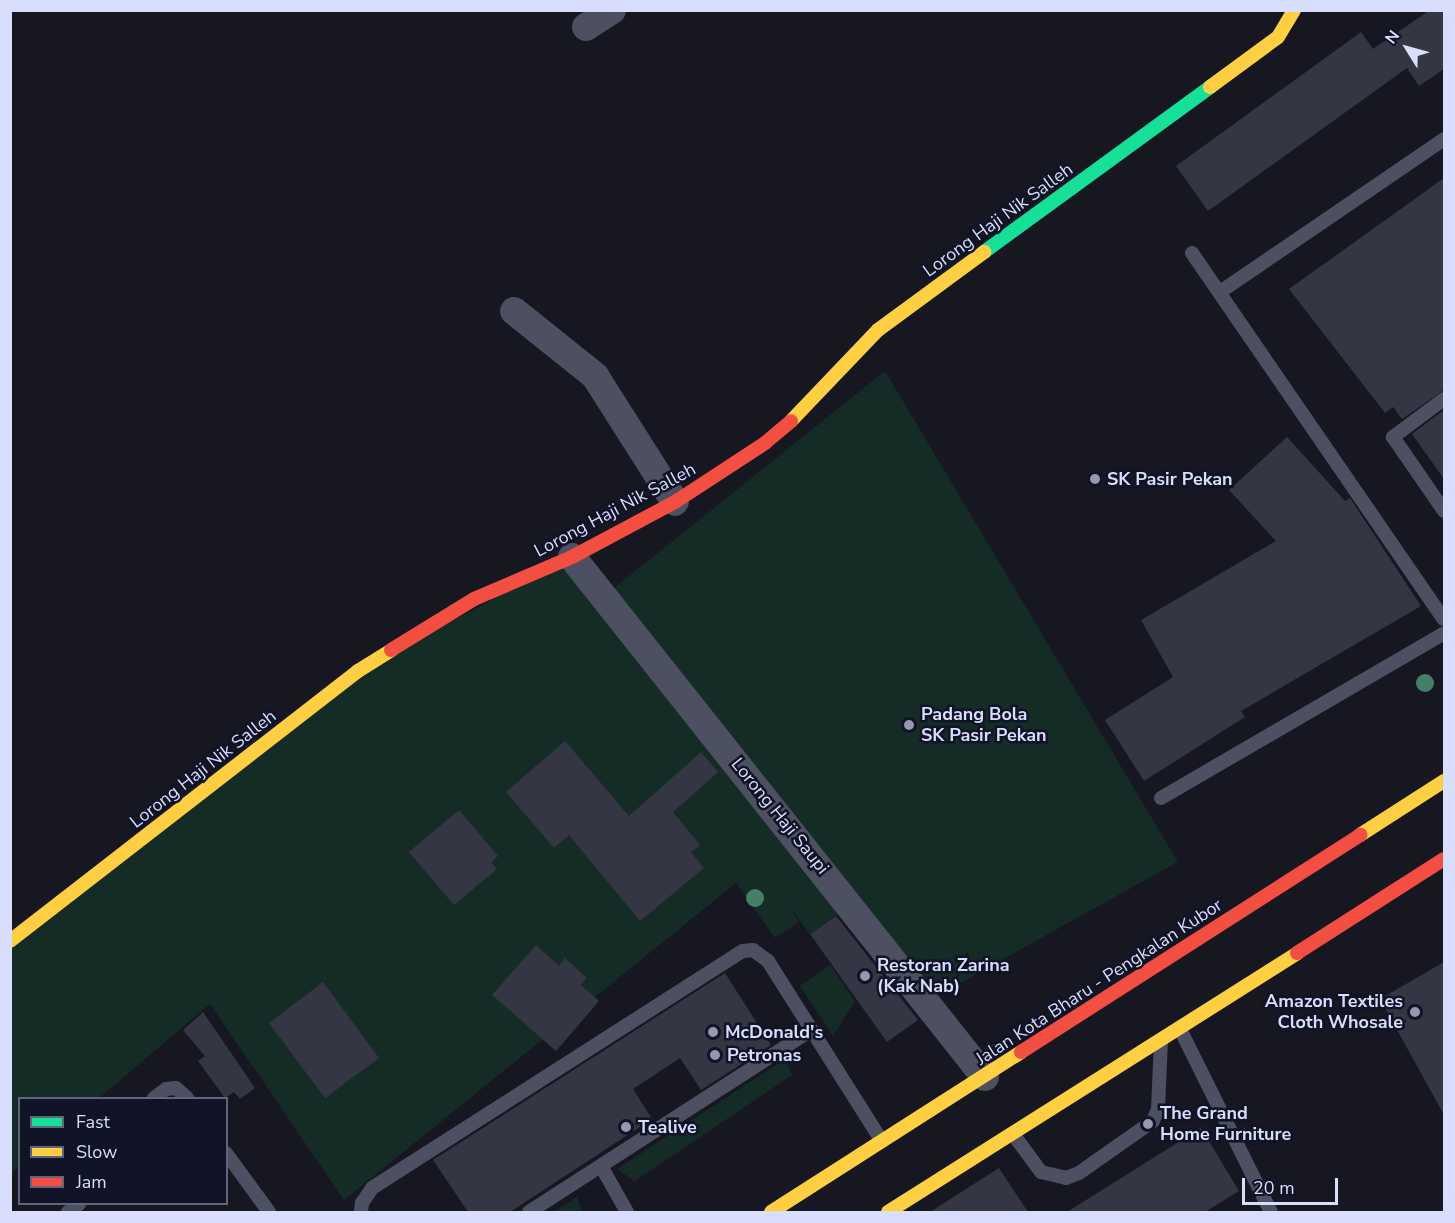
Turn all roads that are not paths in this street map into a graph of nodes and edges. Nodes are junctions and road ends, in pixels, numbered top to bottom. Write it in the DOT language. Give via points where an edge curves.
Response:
graph roads {
  1 [pos="612,10"];
  2 [pos="1294,10"];
  3 [pos="586,27"];
  4 [pos="1444,139"];
  5 [pos="1192,253"];
  6 [pos="1220,292"];
  7 [pos="514,311"];
  8 [pos="1444,399"];
  9 [pos="675,502"];
  10 [pos="1444,511"];
  11 [pos="572,557"];
  12 [pos="1444,619"];
  13 [pos="1444,633"];
  14 [pos="1444,781"];
  15 [pos="1161,798"];
  16 [pos="1444,859"];
  17 [pos="10,941"];
  18 [pos="1180,1029"];
  19 [pos="811,1030"];
  20 [pos="1161,1041"];
  21 [pos="985,1077"];
  22 [pos="155,1097"];
  23 [pos="186,1097"];
  24 [pos="1013,1134"];
  25 [pos="882,1142"];
  26 [pos="228,1156"];
  27 [pos="601,1166"];
  28 [pos="269,1212"];
  29 [pos="361,1212"];
  30 [pos="529,1212"];
  31 [pos="627,1212"];
  32 [pos="771,1212"];
  33 [pos="888,1212"];
  34 [pos="1271,1212"];
  1 -- 3 [label="street"];
  2 -- 9 [label="main road, Lorong Haji Nik Salleh" via="1278,37 878,330 783,428"];
  4 -- 6 [label="lane"];
  5 -- 6 [label="lane"];
  6 -- 12 [label="lane"];
  7 -- 9 [label="street" via="595,376"];
  8 -- 10 [label="lane" via="1393,437"];
  9 -- 11 [label="main road, Lorong Haji Nik Salleh"];
  11 -- 17 [label="main road, Lorong Haji Nik Salleh" via="474,599 358,671"];
  11 -- 21 [label="street, Lorong Haji Saupi"];
  13 -- 15 [label="lane"];
  14 -- 21 [label="main road, Jalan Kota Bharu - Pengkalan Kubor"];
  16 -- 18 [label="main road"];
  18 -- 20 [label="main road"];
  18 -- 34 [label="lane"];
  19 -- 25 [label="lane"];
  19 -- 27 [label="lane"];
  19 -- 29 [label="lane" via="761,954 753,950 735,954 372,1188"];
  20 -- 24 [label="main road"];
  20 -- 24 [label="lane" via="1158,1109 1153,1121 1079,1173 1066,1178 1041,1172"];
  21 -- 25 [label="main road, Jalan Kota Bharu - Pengkalan Kubor"];
  22 -- 23 [label="lane" via="166,1089 176,1088"];
  24 -- 33 [label="main road"];
  25 -- 32 [label="main road, Jalan Kota Bharu - Pengkalan Kubor"];
  26 -- 28 [label="lane"];
  27 -- 30 [label="lane"];
  27 -- 31 [label="lane"];
}
